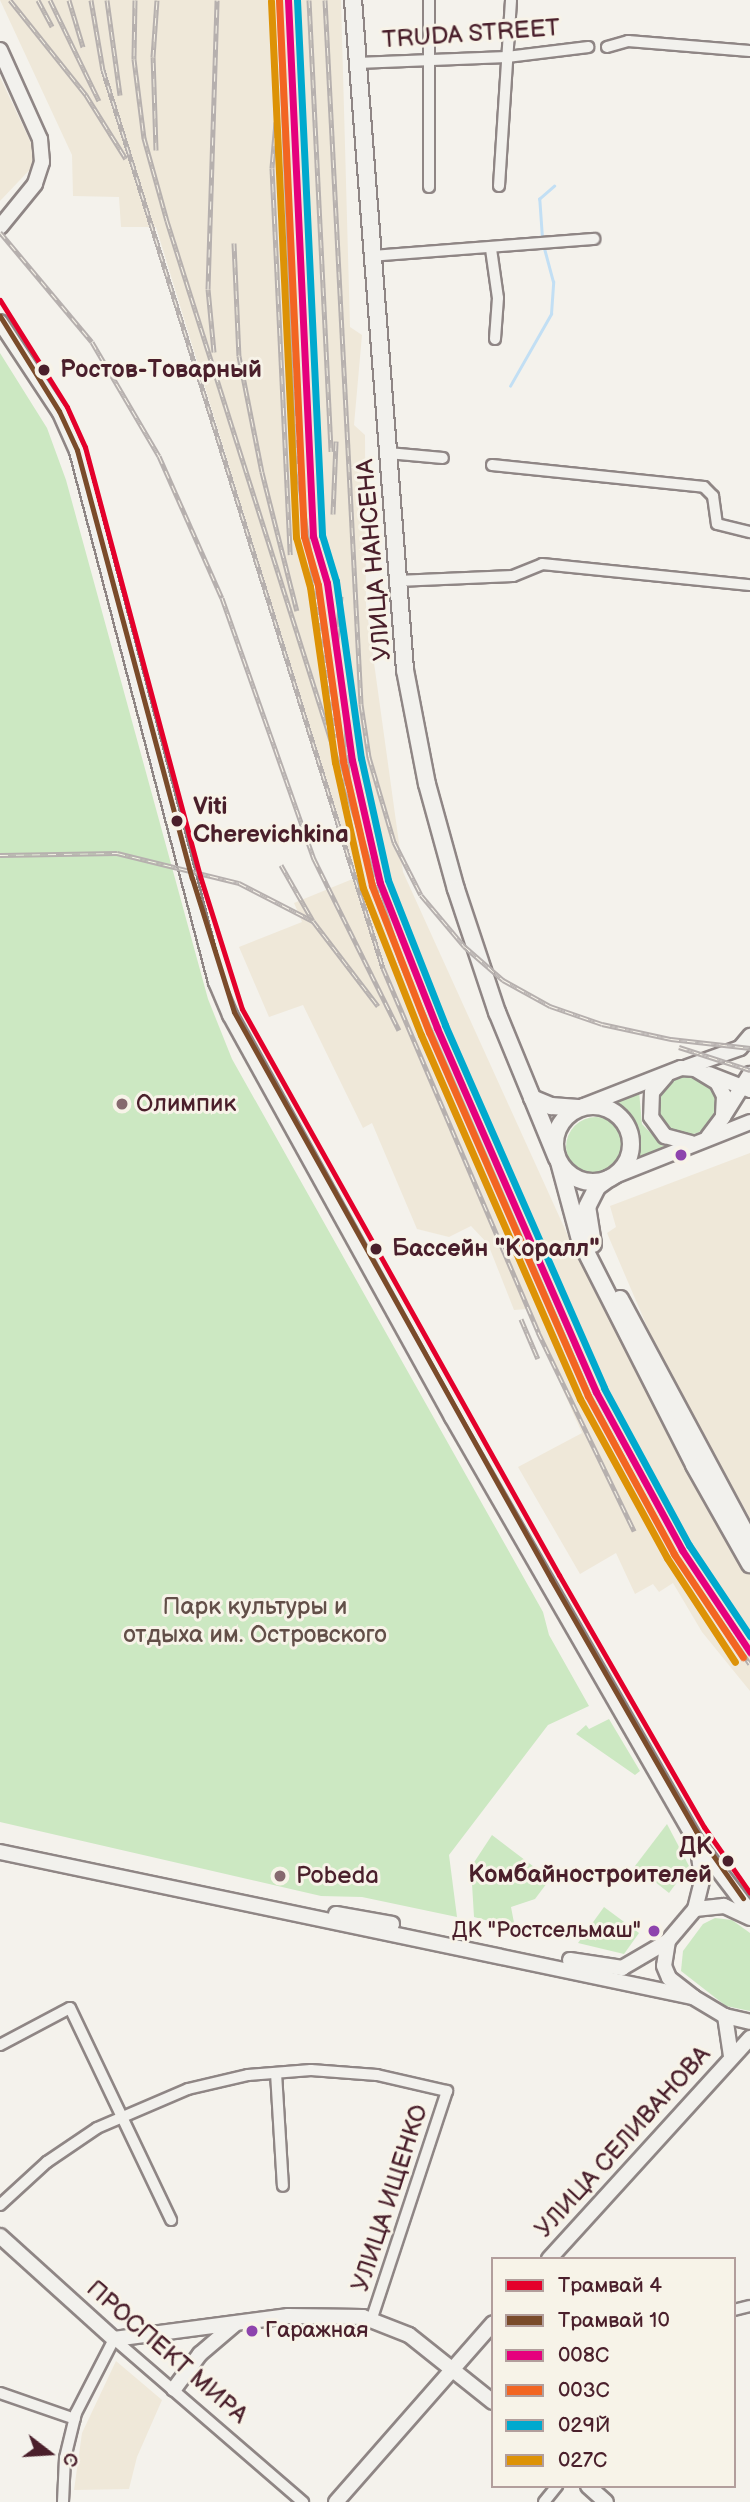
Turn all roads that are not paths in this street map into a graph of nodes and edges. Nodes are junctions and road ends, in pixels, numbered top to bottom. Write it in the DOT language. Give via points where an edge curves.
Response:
graph roads {
  1 [pos="353,0"];
  2 [pos="429,0"];
  3 [pos="511,0"];
  4 [pos="588,47"];
  5 [pos="607,47"];
  6 [pos="0,50"];
  7 [pos="750,51"];
  8 [pos="507,57"];
  9 [pos="428,60"];
  10 [pos="357,63"];
  11 [pos="499,186"];
  12 [pos="429,187"];
  13 [pos="0,227"];
  14 [pos="594,239"];
  15 [pos="491,249"];
  16 [pos="371,256"];
  17 [pos="0,322"];
  18 [pos="495,339"];
  19 [pos="388,453"];
  20 [pos="443,458"];
  21 [pos="492,465"];
  22 [pos="750,532"];
  23 [pos="397,581"];
  24 [pos="750,585"];
  25 [pos="750,1035"];
  26 [pos="676,1070"];
  27 [pos="706,1073"];
  28 [pos="748,1084"];
  29 [pos="532,1098"];
  30 [pos="580,1108"];
  31 [pos="723,1116"];
  32 [pos="750,1122"];
  33 [pos="708,1137"];
  34 [pos="692,1143"];
  35 [pos="558,1160"];
  36 [pos="610,1178"];
  37 [pos="582,1229"];
  38 [pos="750,1541"];
  39 [pos="750,1564"];
  40 [pos="696,1840"];
  41 [pos="0,1843"];
  42 [pos="0,1852"];
  43 [pos="695,1909"];
  44 [pos="750,1912"];
  45 [pos="750,1918"];
  46 [pos="668,1941"];
  47 [pos="693,1997"];
  48 [pos="725,2016"];
  49 [pos="750,2022"];
  50 [pos="750,2038"];
  51 [pos="0,2046"];
  52 [pos="731,2056"];
  53 [pos="276,2073"];
  54 [pos="122,2115"];
  55 [pos="283,2186"];
  56 [pos="0,2205"];
  57 [pos="172,2220"];
  58 [pos="0,2236"];
  59 [pos="551,2257"];
  60 [pos="372,2318"];
  61 [pos="236,2323"];
  62 [pos="491,2325"];
  63 [pos="191,2331"];
  64 [pos="114,2339"];
  65 [pos="201,2354"];
  66 [pos="453,2367"];
  67 [pos="174,2389"];
  68 [pos="0,2393"];
  69 [pos="491,2400"];
  70 [pos="75,2419"];
  71 [pos="555,2488"];
  72 [pos="590,2488"];
  73 [pos="63,2502"];
  74 [pos="303,2502"];
  75 [pos="336,2502"];
  76 [pos="544,2502"];
  77 [pos="606,2502"];
  1 -- 10 [label="main road, УЛИЦА НАНСЕНА"];
  2 -- 9 [label="street"];
  3 -- 8 [label="street"];
  4 -- 8 [label="street, TRUDA STREET"];
  5 -- 7 [label="street" via="628,41"];
  6 -- 13 [label="main road" via="40,139 42,162 35,184"];
  8 -- 9 [label="street, TRUDA STREET"];
  8 -- 11 [label="street"];
  9 -- 10 [label="street, TRUDA STREET"];
  9 -- 12 [label="street"];
  10 -- 16 [label="main road, УЛИЦА НАНСЕНА"];
  14 -- 15 [label="street"];
  15 -- 16 [label="street"];
  15 -- 18 [label="street" via="498,298"];
  16 -- 19 [label="main road, УЛИЦА НАНСЕНА"];
  17 -- 40 [label="main road" via="60,414 78,452 216,982 230,1015 446,1406"];
  19 -- 20 [label="street"];
  19 -- 23 [label="main road, УЛИЦА НАНСЕНА"];
  21 -- 22 [label="street" via="704,487 713,496 718,524"];
  23 -- 24 [label="street" via="513,576 542,564"];
  23 -- 29 [label="main road, УЛИЦА НАНСЕНА" via="405,670 427,784 479,960"];
  25 -- 26 [label="main road" via="740,1048"];
  26 -- 27 [label="main road"];
  26 -- 30 [label="main road"];
  26 -- 34 [label="main road" via="652,1092 651,1117 665,1136"];
  27 -- 28 [label="main road"];
  27 -- 31 [label="main road" via="724,1096"];
  28 -- 31 [label="main road"];
  29 -- 30 [label="main road" via="551,1106"];
  29 -- 35 [label="main road, УЛИЦА НАНСЕНА"];
  30 -- 35 [label="main road" via="556,1131"];
  30 -- 36 [label="main road" via="608,1108 629,1129 629,1156"];
  31 -- 33 [label="main road"];
  32 -- 33 [label="main road"];
  33 -- 34 [label="main road"];
  34 -- 36 [label="main road"];
  35 -- 36 [label="main road" via="584,1181"];
  35 -- 37 [label="main road, УЛИЦА НАНСЕНА"];
  36 -- 37 [label="main road" via="597,1187"];
  37 -- 38 [label="main road"];
  37 -- 39 [label="main road" via="625,1333"];
  40 -- 43 [label="main road" via="702,1880"];
  40 -- 44 [label="main road"];
  41 -- 46 [label="main road" via="610,1969 635,1964"];
  42 -- 47 [label="main road"];
  43 -- 45 [label="main road" via="724,1906"];
  43 -- 46 [label="main road"];
  46 -- 47 [label="main road" via="664,1966 669,1978"];
  47 -- 48 [label="main road"];
  48 -- 49 [label="main road"];
  48 -- 52 [label="main road, УЛИЦА СЕЛИВАНОВА"];
  50 -- 52 [label="main road, УЛИЦА СЕЛИВАНОВА"];
  51 -- 54 [label="street" via="70,2008"];
  52 -- 59 [label="main road, УЛИЦА СЕЛИВАНОВА"];
  53 -- 54 [label="street" via="188,2089"];
  53 -- 55 [label="street"];
  53 -- 60 [label="street, УЛИЦА ИЩЕНКО" via="346,2071 447,2091"];
  54 -- 56 [label="street" via="47,2162"];
  54 -- 57 [label="street"];
  58 -- 64 [label="main road, ПРОСПЕКТ МИРА"];
  60 -- 61 [label="main road" via="288,2316"];
  60 -- 66 [label="main road" via="409,2335"];
  61 -- 63 [label="main road"];
  61 -- 65 [label="main road"];
  62 -- 66 [label="main road"];
  63 -- 64 [label="main road"];
  63 -- 65 [label="main road"];
  64 -- 67 [label="street, ПРОСПЕКТ МИРА"];
  64 -- 70 [label="street"];
  65 -- 67 [label="main road"];
  66 -- 69 [label="main road"];
  66 -- 75 [label="main road"];
  67 -- 74 [label="street, ПРОСПЕКТ МИРА"];
  68 -- 70 [label="street"];
  70 -- 73 [label="street"];
  71 -- 76 [label="street"];
  72 -- 77 [label="main road"];
}
